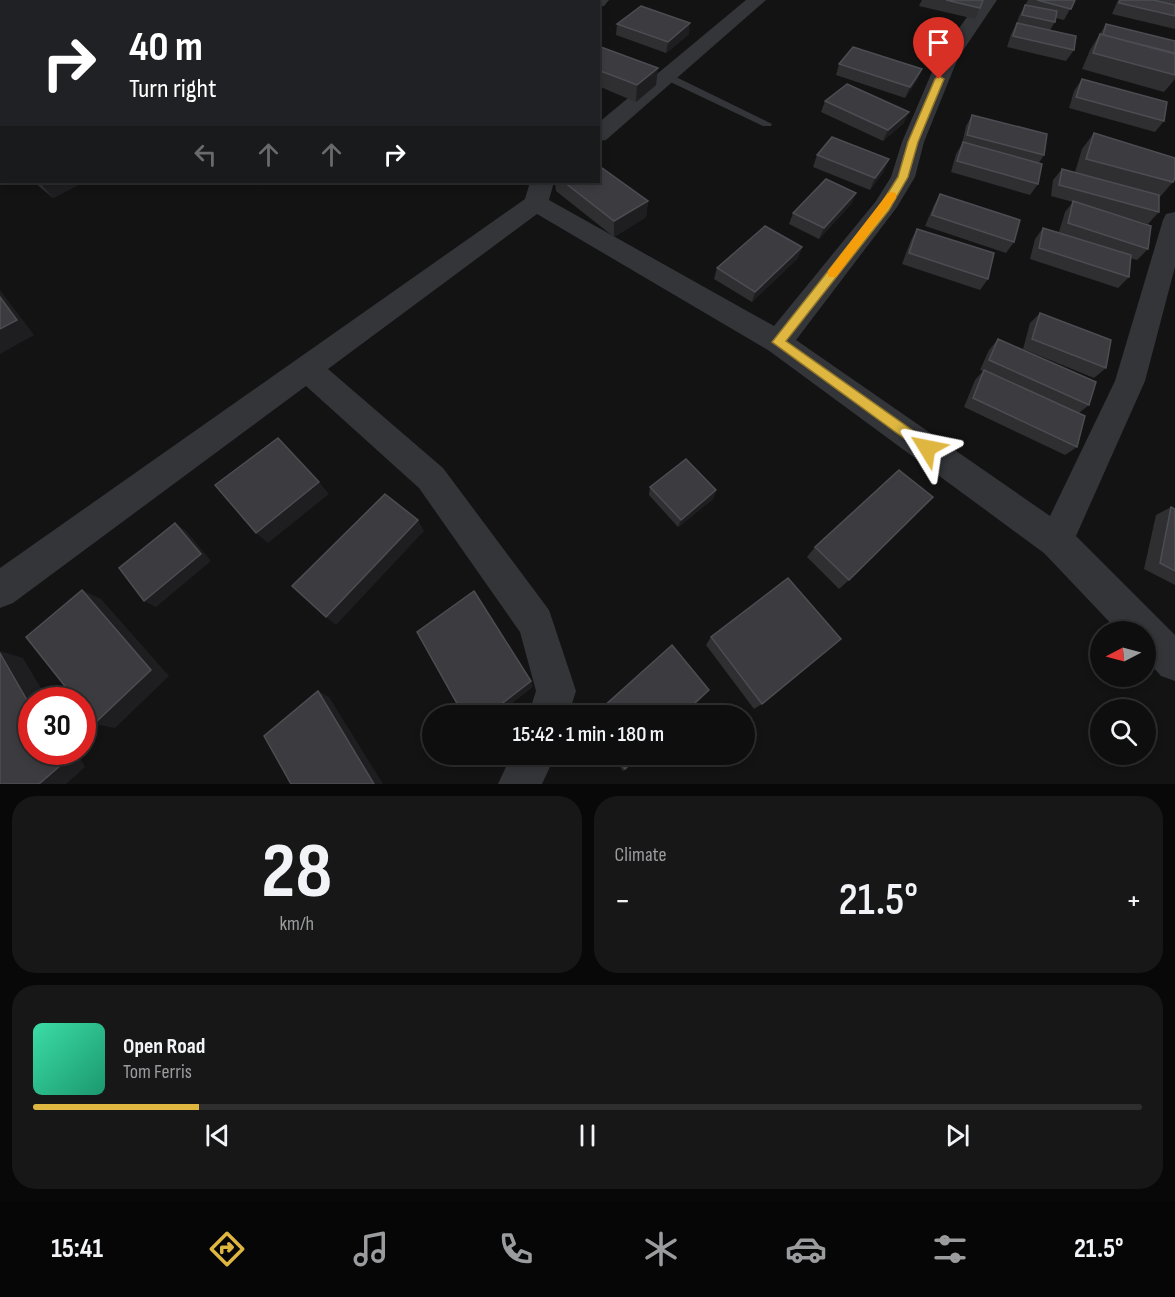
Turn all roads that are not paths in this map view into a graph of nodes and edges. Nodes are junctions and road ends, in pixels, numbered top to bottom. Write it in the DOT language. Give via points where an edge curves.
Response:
graph roads {
  1 [pos="757,0"];
  2 [pos="988,0"];
  3 [pos="1157,0"];
  4 [pos="1175,5"];
  5 [pos="648,70"];
  6 [pos="668,76"];
  7 [pos="767,124"];
  8 [pos="600,133"];
  9 [pos="538,187"];
  10 [pos="1175,220"];
  11 [pos="778,342"];
  12 [pos="306,368"];
  13 [pos="1056,541"];
  14 [pos="0,590"];
  15 [pos="1135,621"];
  16 [pos="1156,642"];
  17 [pos="1175,662"];
  18 [pos="552,705"];
  19 [pos="528,765"];
  20 [pos="519,784"];
  1 -- 6 [label="street"];
  2 -- 11 [label="street" via="948,58 913,142 903,177 885,207"];
  3 -- 4 [label="street"];
  5 -- 6 [label="street"];
  6 -- 7 [label="lane"];
  6 -- 8 [label="street"];
  9 -- 11 [label="street"];
  9 -- 12 [label="street"];
  10 -- 13 [label="street" via="1130,381"];
  11 -- 13 [label="street"];
  12 -- 14 [label="street"];
  12 -- 18 [label="street" via="431,478 536,623 556,691"];
  13 -- 15 [label="street"];
  16 -- 17 [label="street"];
  19 -- 20 [label="street"];
}
